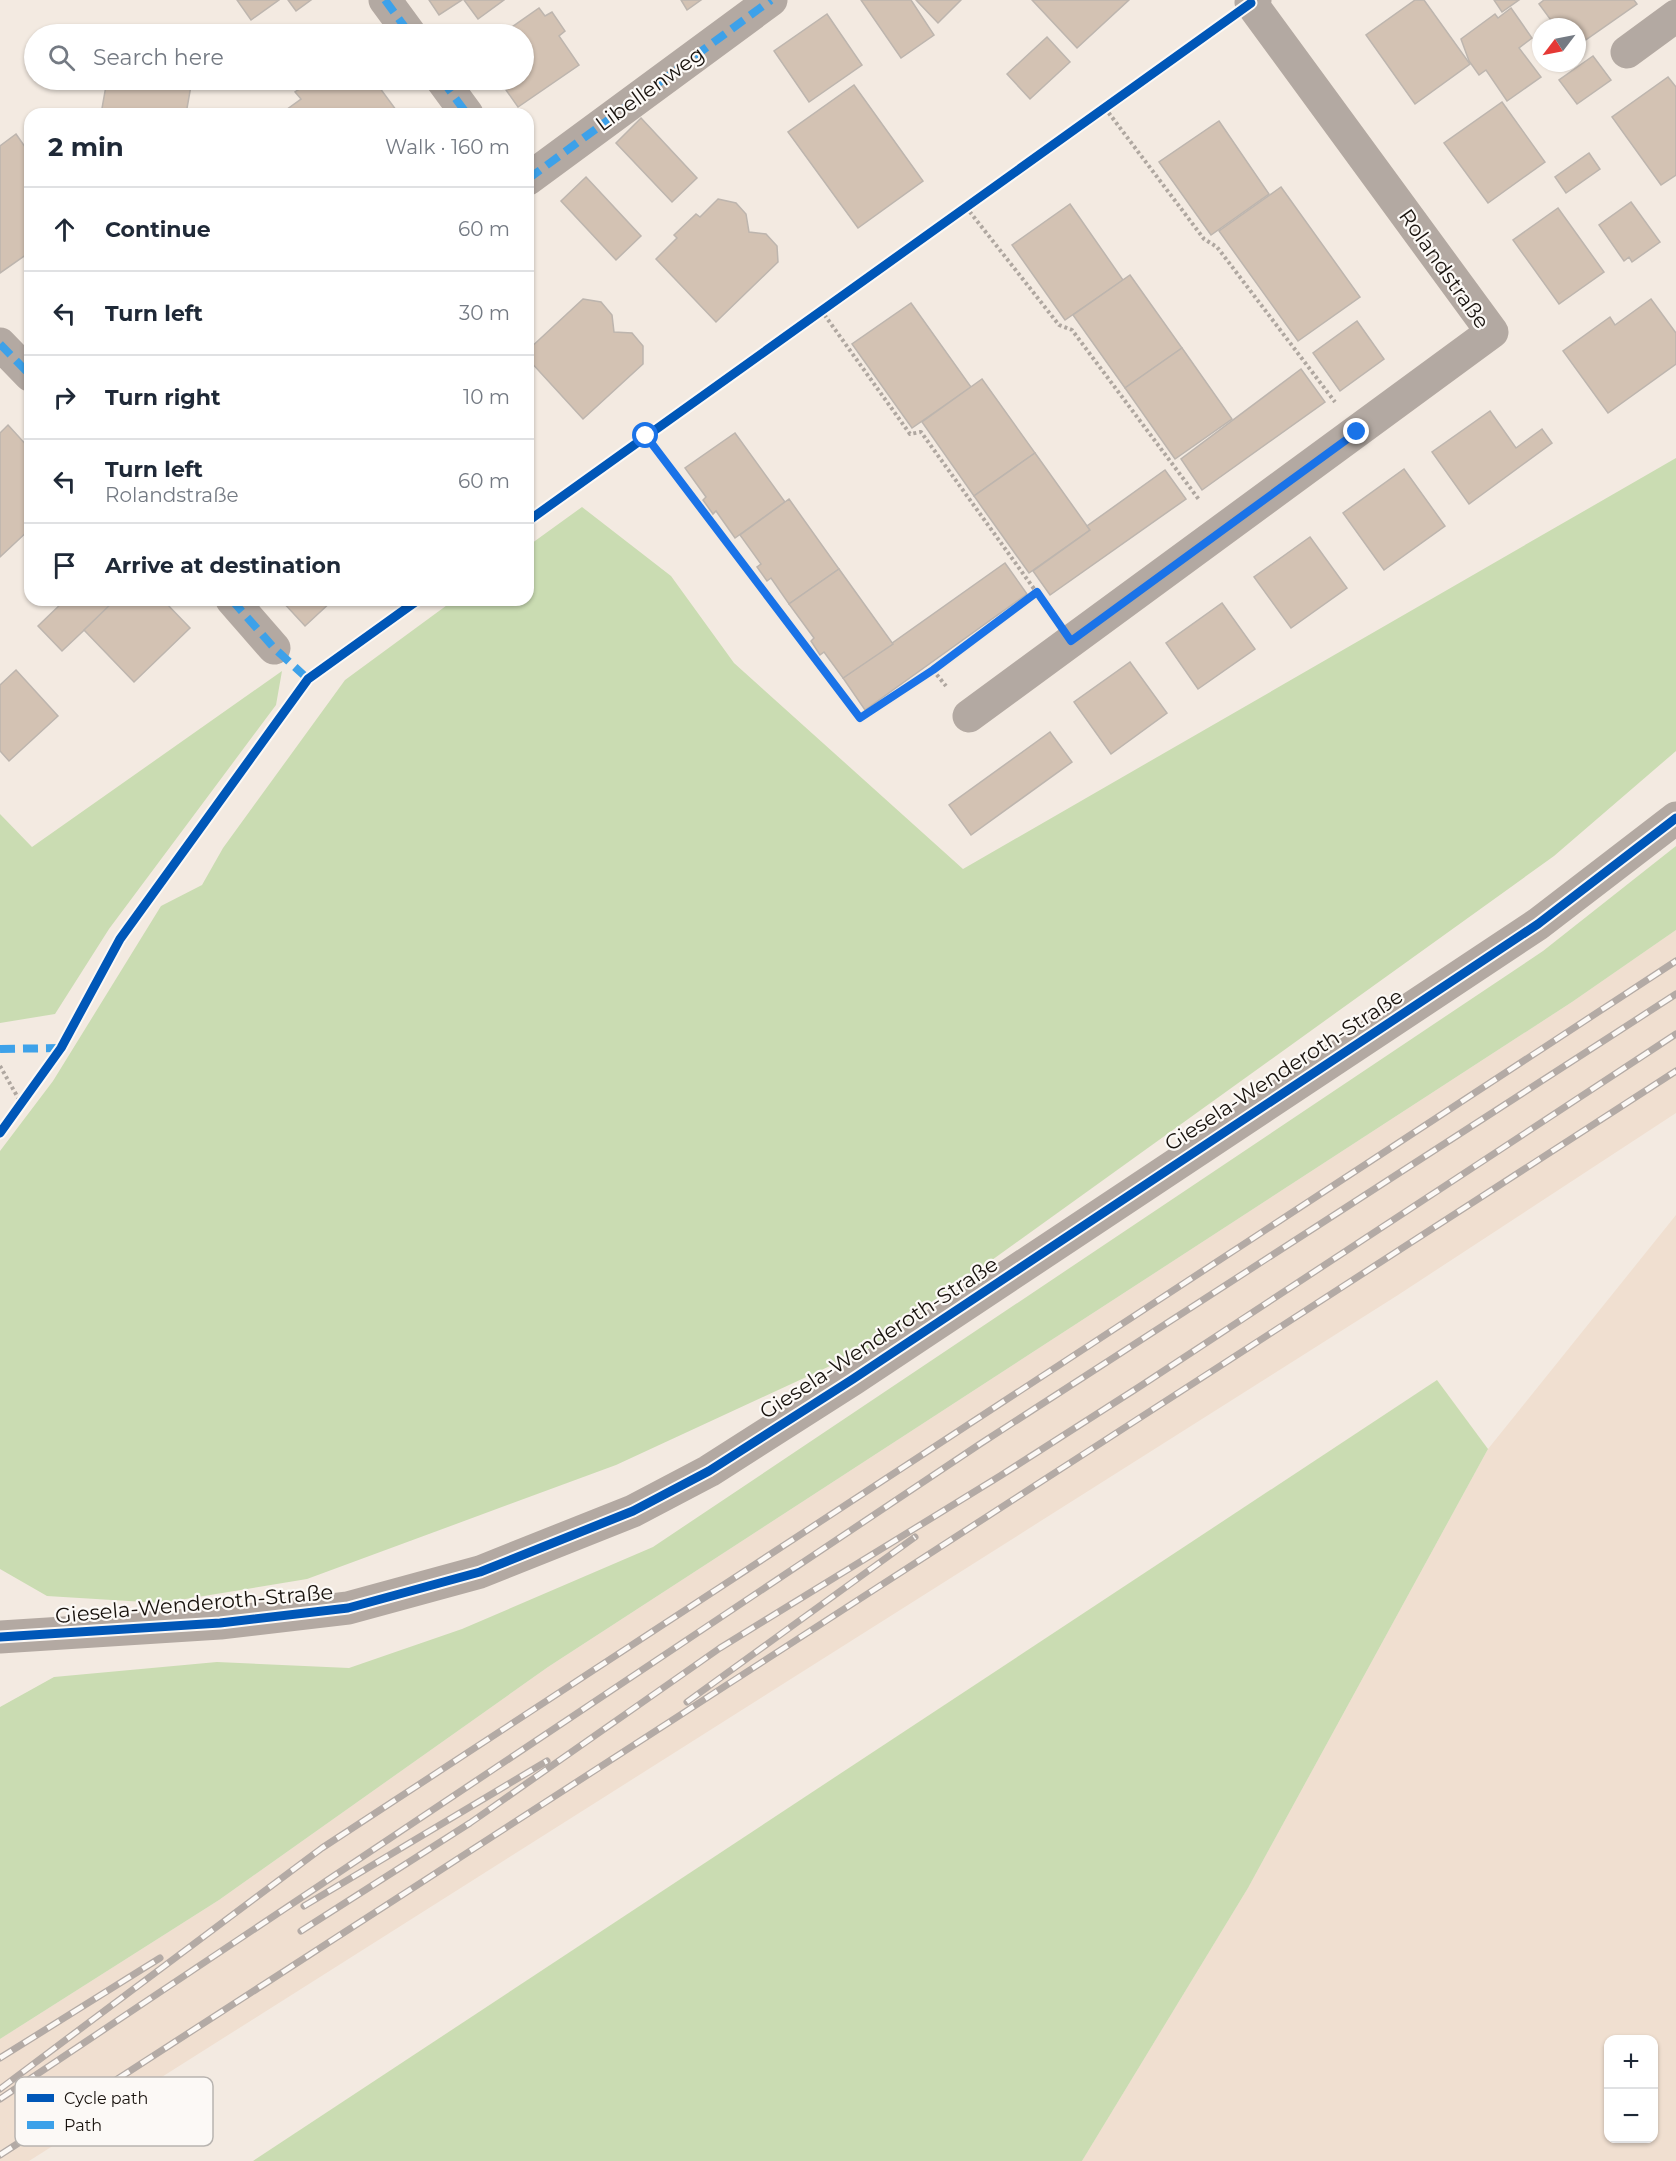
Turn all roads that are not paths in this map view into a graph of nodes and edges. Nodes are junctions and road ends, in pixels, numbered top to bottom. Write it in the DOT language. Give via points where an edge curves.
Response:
graph roads {
  1 [pos="385,0"];
  2 [pos="771,0"];
  3 [pos="1253,1"];
  4 [pos="1676,16"];
  5 [pos="403,24"];
  6 [pos="1627,52"];
  7 [pos="449,90"];
  8 [pos="463,108"];
  9 [pos="534,175"];
  10 [pos="0,344"];
  11 [pos="24,369"];
  12 [pos="237,606"];
  13 [pos="274,648"];
  14 [pos="969,716"];
  15 [pos="1676,818"];
  16 [pos="0,1637"];
  1 -- 5 [label="street"];
  2 -- 9 [label="street, Libellenweg"];
  3 -- 14 [label="street, Rolandstraße" via="1492,332"];
  4 -- 6 [label="street"];
  7 -- 8 [label="street"];
  10 -- 11 [label="street"];
  12 -- 13 [label="street"];
  15 -- 16 [label="street, Giesela-Wenderoth-Straße" via="1538,924 863,1373 709,1471 633,1511 480,1572 348,1608 220,1623"];
}
